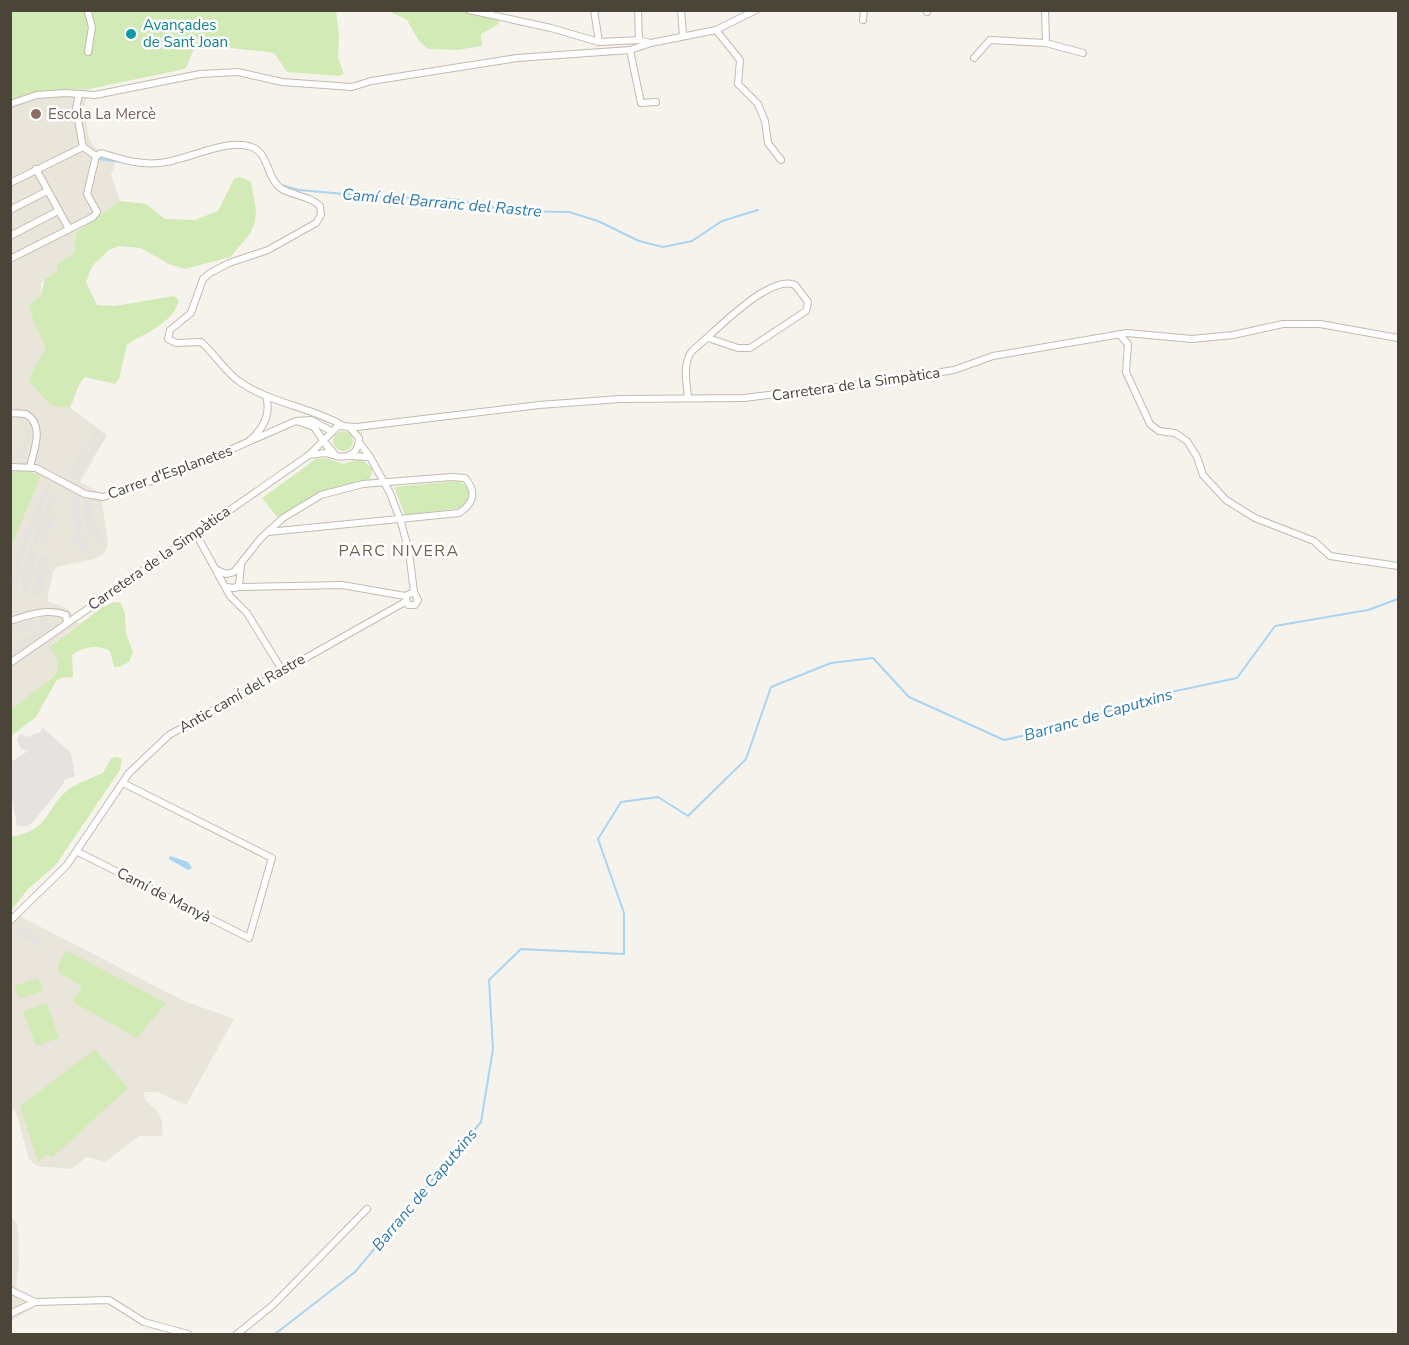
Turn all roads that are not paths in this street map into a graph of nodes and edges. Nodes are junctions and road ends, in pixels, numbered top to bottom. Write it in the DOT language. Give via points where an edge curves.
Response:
graph roads {
  1 [pos="469,10"];
  2 [pos="594,10"];
  3 [pos="638,10"];
  4 [pos="681,10"];
  5 [pos="756,10"];
  6 [pos="864,10"];
  7 [pos="1045,10"];
  8 [pos="88,12"];
  9 [pos="499,14"];
  10 [pos="863,20"];
  11 [pos="716,30"];
  12 [pos="683,36"];
  13 [pos="639,40"];
  14 [pos="599,42"];
  15 [pos="651,43"];
  16 [pos="1046,43"];
  17 [pos="630,50"];
  18 [pos="88,52"];
  19 [pos="1083,53"];
  20 [pos="974,58"];
  21 [pos="80,94"];
  22 [pos="656,102"];
  23 [pos="10,104"];
  24 [pos="83,147"];
  25 [pos="96,156"];
  26 [pos="781,160"];
  27 [pos="36,170"];
  28 [pos="10,183"];
  29 [pos="47,191"];
  30 [pos="10,210"];
  31 [pos="58,211"];
  32 [pos="69,229"];
  33 [pos="10,236"];
  34 [pos="10,249"];
  35 [pos="13,258"];
  36 [pos="1119,334"];
  37 [pos="708,338"];
  38 [pos="1398,338"];
  39 [pos="266,396"];
  40 [pos="688,398"];
  41 [pos="10,413"];
  42 [pos="326,416"];
  43 [pos="296,421"];
  44 [pos="378,424"];
  45 [pos="345,426"];
  46 [pos="331,431"];
  47 [pos="323,440"];
  48 [pos="359,440"];
  49 [pos="244,445"];
  50 [pos="329,449"];
  51 [pos="309,455"];
  52 [pos="336,456"];
  53 [pos="348,456"];
  54 [pos="370,458"];
  55 [pos="10,467"];
  56 [pos="30,467"];
  57 [pos="385,482"];
  58 [pos="400,520"];
  59 [pos="195,532"];
  60 [pos="268,532"];
  61 [pos="1398,566"];
  62 [pos="217,570"];
  63 [pos="236,573"];
  64 [pos="226,574"];
  65 [pos="225,584"];
  66 [pos="240,586"];
  67 [pos="414,592"];
  68 [pos="405,599"];
  69 [pos="238,605"];
  70 [pos="10,621"];
  71 [pos="67,623"];
  72 [pos="10,663"];
  73 [pos="282,670"];
  74 [pos="123,783"];
  75 [pos="78,852"];
  76 [pos="10,921"];
  77 [pos="366,1209"];
  78 [pos="10,1290"];
  79 [pos="35,1302"];
  80 [pos="10,1314"];
  81 [pos="160,1331"];
  82 [pos="188,1335"];
  83 [pos="237,1335"];
  1 -- 9 [label="street"];
  2 -- 14 [label="street"];
  3 -- 13 [label="street"];
  4 -- 12 [label="street"];
  5 -- 11 [label="street"];
  6 -- 10 [label="street"];
  7 -- 16 [label="street"];
  8 -- 18 [label="street" via="92,27"];
  9 -- 14 [label="street"];
  11 -- 12 [label="street"];
  11 -- 26 [label="street" via="740,60 738,84 761,110 768,143"];
  12 -- 15 [label="street"];
  13 -- 14 [label="street"];
  13 -- 15 [label="street"];
  15 -- 17 [label="street"];
  16 -- 19 [label="street"];
  16 -- 20 [label="street" via="990,40"];
  17 -- 21 [label="street" via="518,58 352,87 282,82 238,72 200,74 94,95"];
  17 -- 22 [label="street" via="641,103"];
  21 -- 23 [label="street" via="37,95"];
  21 -- 24 [label="street" via="76,109"];
  24 -- 25 [label="street"];
  24 -- 27 [label="street"];
  25 -- 32 [label="street" via="87,194 97,212"];
  25 -- 39 [label="street" via="101,153 135,164 159,163 184,160 224,146 248,146 260,152 277,185 320,206 321,215 316,223 268,250 210,273 203,279 191,313 168,334 171,342 201,342 239,381"];
  27 -- 28 [label="street"];
  27 -- 29 [label="street"];
  29 -- 30 [label="street"];
  29 -- 31 [label="street"];
  31 -- 32 [label="street"];
  31 -- 33 [label="street"];
  32 -- 35 [label="street"];
  34 -- 35 [label="street"];
  36 -- 38 [label="street, Carretera de la Simpàtica" via="1180,339 1283,324 1320,324"];
  36 -- 40 [label="street, Carretera de la Simpàtica" via="993,356 954,370 917,377 744,398"];
  36 -- 61 [label="street" via="1128,344 1126,372 1150,424 1187,441 1203,475 1226,500 1255,518 1314,541 1330,556"];
  37 -- 37 [label="street" via="754,298 778,285 795,285 808,302 806,311 750,348"];
  37 -- 40 [label="street" via="687,360"];
  39 -- 42 [label="street"];
  39 -- 49 [label="street" via="267,417 257,434"];
  40 -- 44 [label="street, Carretera de la Simpàtica" via="608,399"];
  41 -- 56 [label="street" via="26,414 36,426"];
  42 -- 45 [label="street"];
  42 -- 46 [label="street"];
  43 -- 46 [label="street" via="310,420"];
  43 -- 47 [label="street" via="314,426"];
  43 -- 49 [label="street, Carrer d'Esplanetes"];
  44 -- 45 [label="street, Carretera de la Simpàtica"];
  44 -- 48 [label="street, Carretera de la Simpàtica"];
  45 -- 46 [label="street"];
  45 -- 48 [label="street" via="354,430"];
  46 -- 47 [label="street, Carretera de la Simpàtica"];
  46 -- 50 [label="street"];
  47 -- 50 [label="street"];
  47 -- 51 [label="street, Carretera de la Simpàtica"];
  48 -- 53 [label="street" via="356,451"];
  48 -- 54 [label="street"];
  49 -- 56 [label="street, Carrer d'Esplanetes" via="114,495 92,497"];
  50 -- 52 [label="street"];
  51 -- 52 [label="street"];
  51 -- 59 [label="street, Carretera de la Simpàtica"];
  52 -- 53 [label="street"];
  53 -- 54 [label="street"];
  54 -- 57 [label="street"];
  55 -- 56 [label="street, Carrer d'Esplanetes"];
  57 -- 58 [label="street"];
  57 -- 58 [label="street" via="451,477 465,478 471,485 474,496 470,506 459,513"];
  57 -- 60 [label="street" via="349,486 321,495"];
  58 -- 60 [label="street"];
  58 -- 67 [label="street"];
  59 -- 62 [label="street"];
  59 -- 71 [label="street, Carretera de la Simpàtica"];
  60 -- 63 [label="street"];
  62 -- 64 [label="street"];
  62 -- 65 [label="street"];
  63 -- 64 [label="street"];
  63 -- 66 [label="street"];
  64 -- 65 [label="street"];
  65 -- 66 [label="street"];
  65 -- 69 [label="street"];
  66 -- 68 [label="street" via="342,585"];
  66 -- 69 [label="street"];
  67 -- 68 [label="street"];
  67 -- 68 [label="street" via="418,597 416,603 410,606"];
  68 -- 73 [label="street, Antic camí del Rastre"];
  69 -- 73 [label="street" via="248,613"];
  70 -- 71 [label="street" via="55,612 66,615"];
  71 -- 72 [label="street, Carretera de la Simpàtica"];
  73 -- 74 [label="street, Antic camí del Rastre" via="169,735 137,764"];
  74 -- 75 [label="street, Antic camí del Rastre"];
  74 -- 75 [label="street, Camí de Manyà" via="272,858 249,939"];
  75 -- 76 [label="street, Antic camí del Rastre"];
  77 -- 83 [label="street" via="273,1305"];
  78 -- 79 [label="street"];
  79 -- 80 [label="street"];
  79 -- 81 [label="street" via="109,1300"];
  81 -- 82 [label="street"];
}
